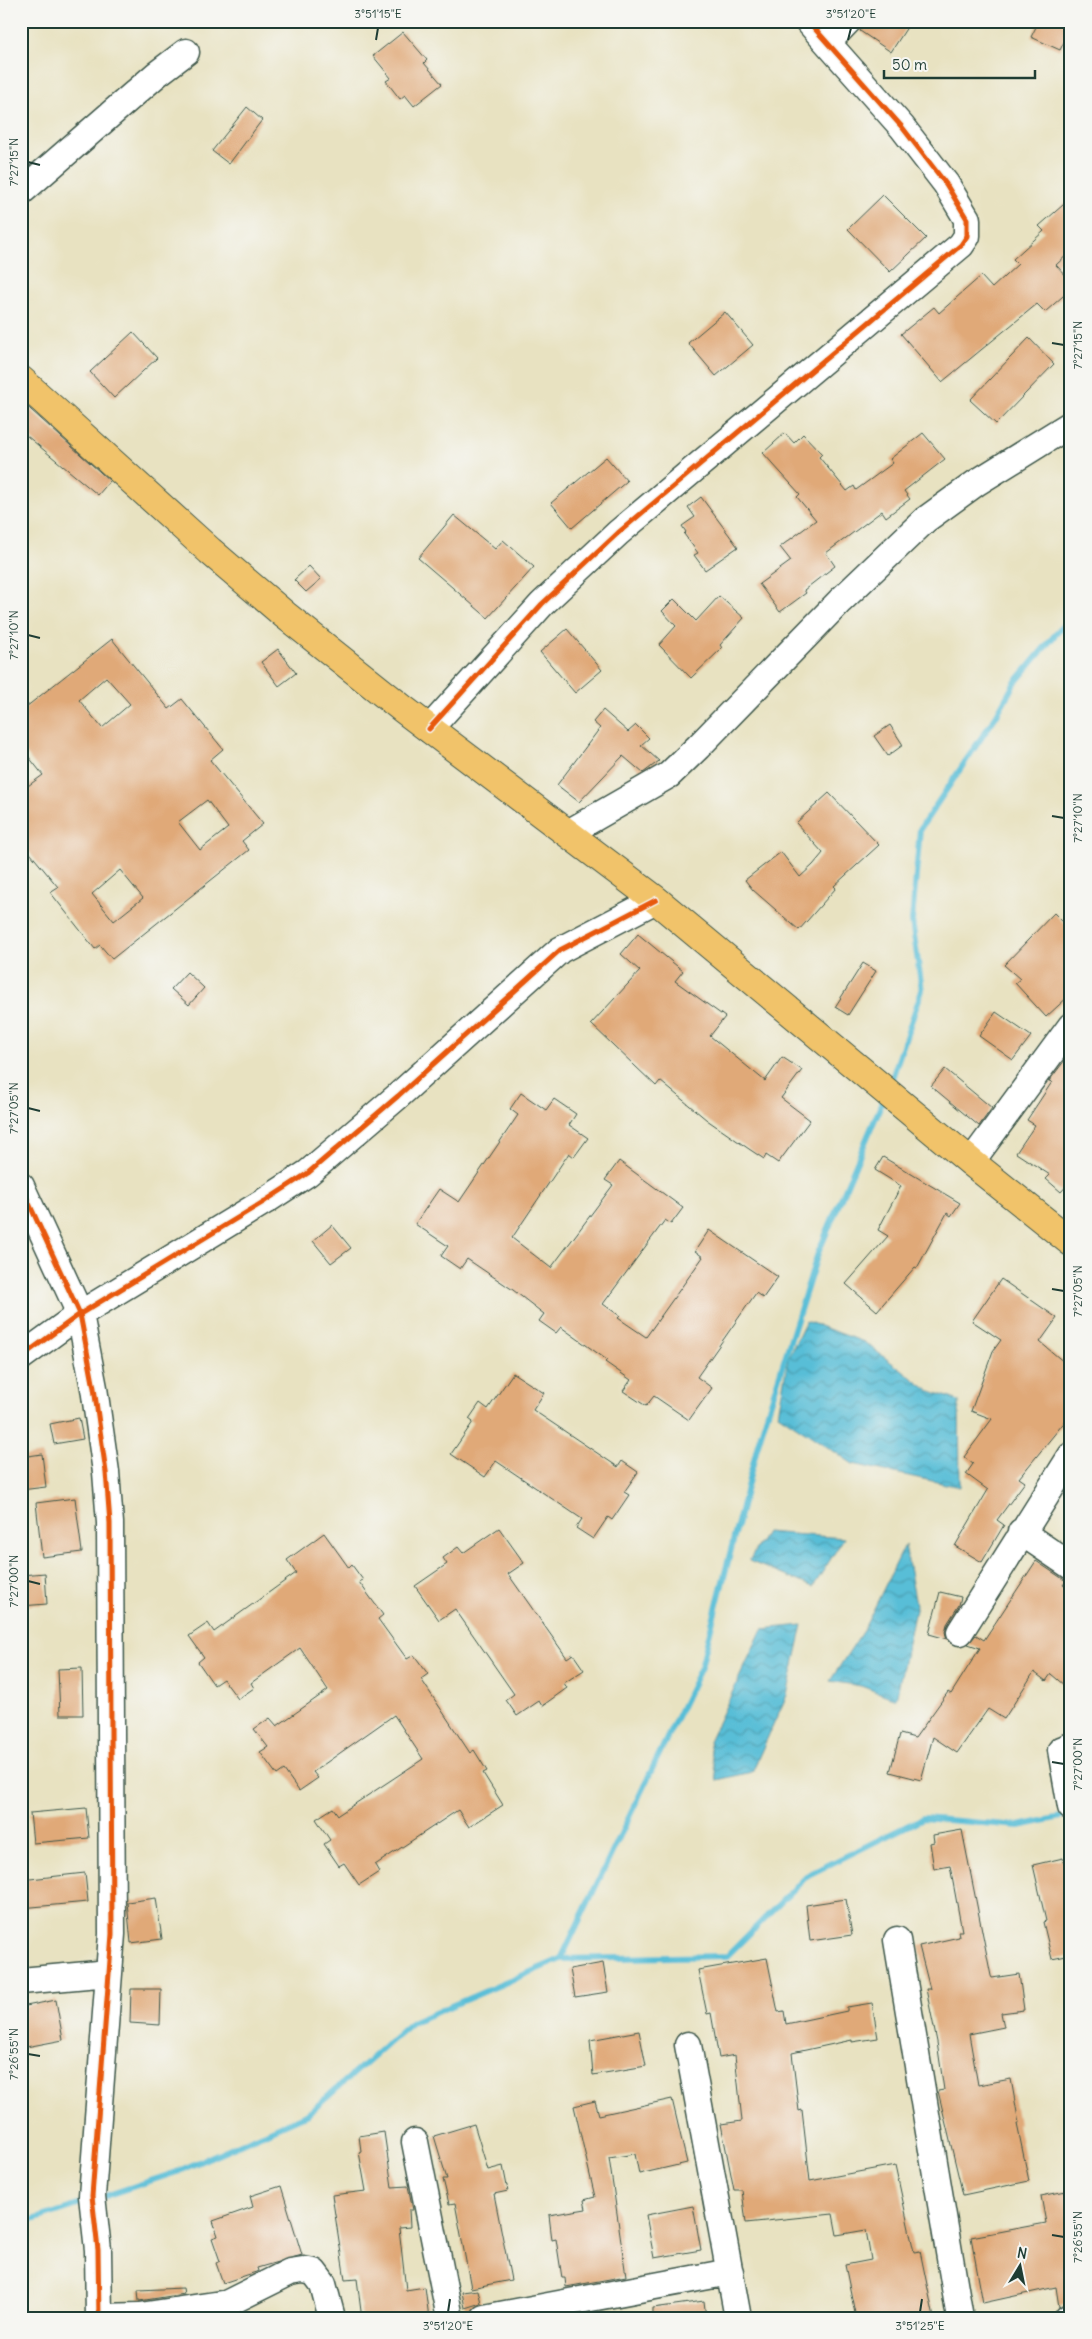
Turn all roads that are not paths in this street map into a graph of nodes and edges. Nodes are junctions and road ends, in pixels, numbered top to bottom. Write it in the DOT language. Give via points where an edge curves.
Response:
graph roads {
  1 [pos="808,21"];
  2 [pos="848,21"];
  3 [pos="828,42"];
  4 [pos="186,52"];
  5 [pos="21,192"];
  6 [pos="21,380"];
  7 [pos="1071,424"];
  8 [pos="429,729"];
  9 [pos="568,834"];
  10 [pos="656,900"];
  11 [pos="1071,1026"];
  12 [pos="971,1162"];
  13 [pos="21,1186"];
  14 [pos="1071,1242"];
  15 [pos="80,1314"];
  16 [pos="21,1357"];
  17 [pos="1071,1456"];
  18 [pos="1021,1532"];
  19 [pos="1071,1566"];
  20 [pos="960,1632"];
  21 [pos="1071,1746"];
  22 [pos="1071,1807"];
  23 [pos="897,1940"];
  24 [pos="109,1973"];
  25 [pos="21,1981"];
  26 [pos="688,2045"];
  27 [pos="415,2142"];
  28 [pos="730,2272"];
  29 [pos="99,2317"];
  30 [pos="332,2318"];
  31 [pos="450,2318"];
  32 [pos="484,2318"];
  33 [pos="738,2318"];
  34 [pos="960,2318"];
  1 -- 3 [label="street"];
  2 -- 3 [label="street"];
  3 -- 8 [label="street" via="902,127 946,184 968,219 961,246 618,533 542,604"];
  4 -- 5 [label="street"];
  6 -- 8 [label="main road" via="210,551"];
  7 -- 9 [label="street" via="976,483 925,520 840,601 669,775"];
  8 -- 9 [label="main road"];
  9 -- 10 [label="main road"];
  10 -- 12 [label="main road"];
  10 -- 15 [label="street" via="560,950 308,1173"];
  11 -- 12 [label="street"];
  12 -- 14 [label="main road"];
  13 -- 15 [label="street"];
  15 -- 16 [label="street"];
  15 -- 24 [label="street" via="95,1397 110,1523 112,1934"];
  17 -- 18 [label="street"];
  18 -- 19 [label="street"];
  18 -- 20 [label="street"];
  21 -- 22 [label="street" via="1061,1750"];
  23 -- 34 [label="street"];
  24 -- 25 [label="street"];
  24 -- 29 [label="street" via="93,2206 98,2250"];
  26 -- 28 [label="street"];
  27 -- 31 [label="street"];
  28 -- 32 [label="street"];
  28 -- 33 [label="street"];
  29 -- 30 [label="street" via="140,2316 228,2302 290,2272 303,2270 314,2272 323,2284"];
}
